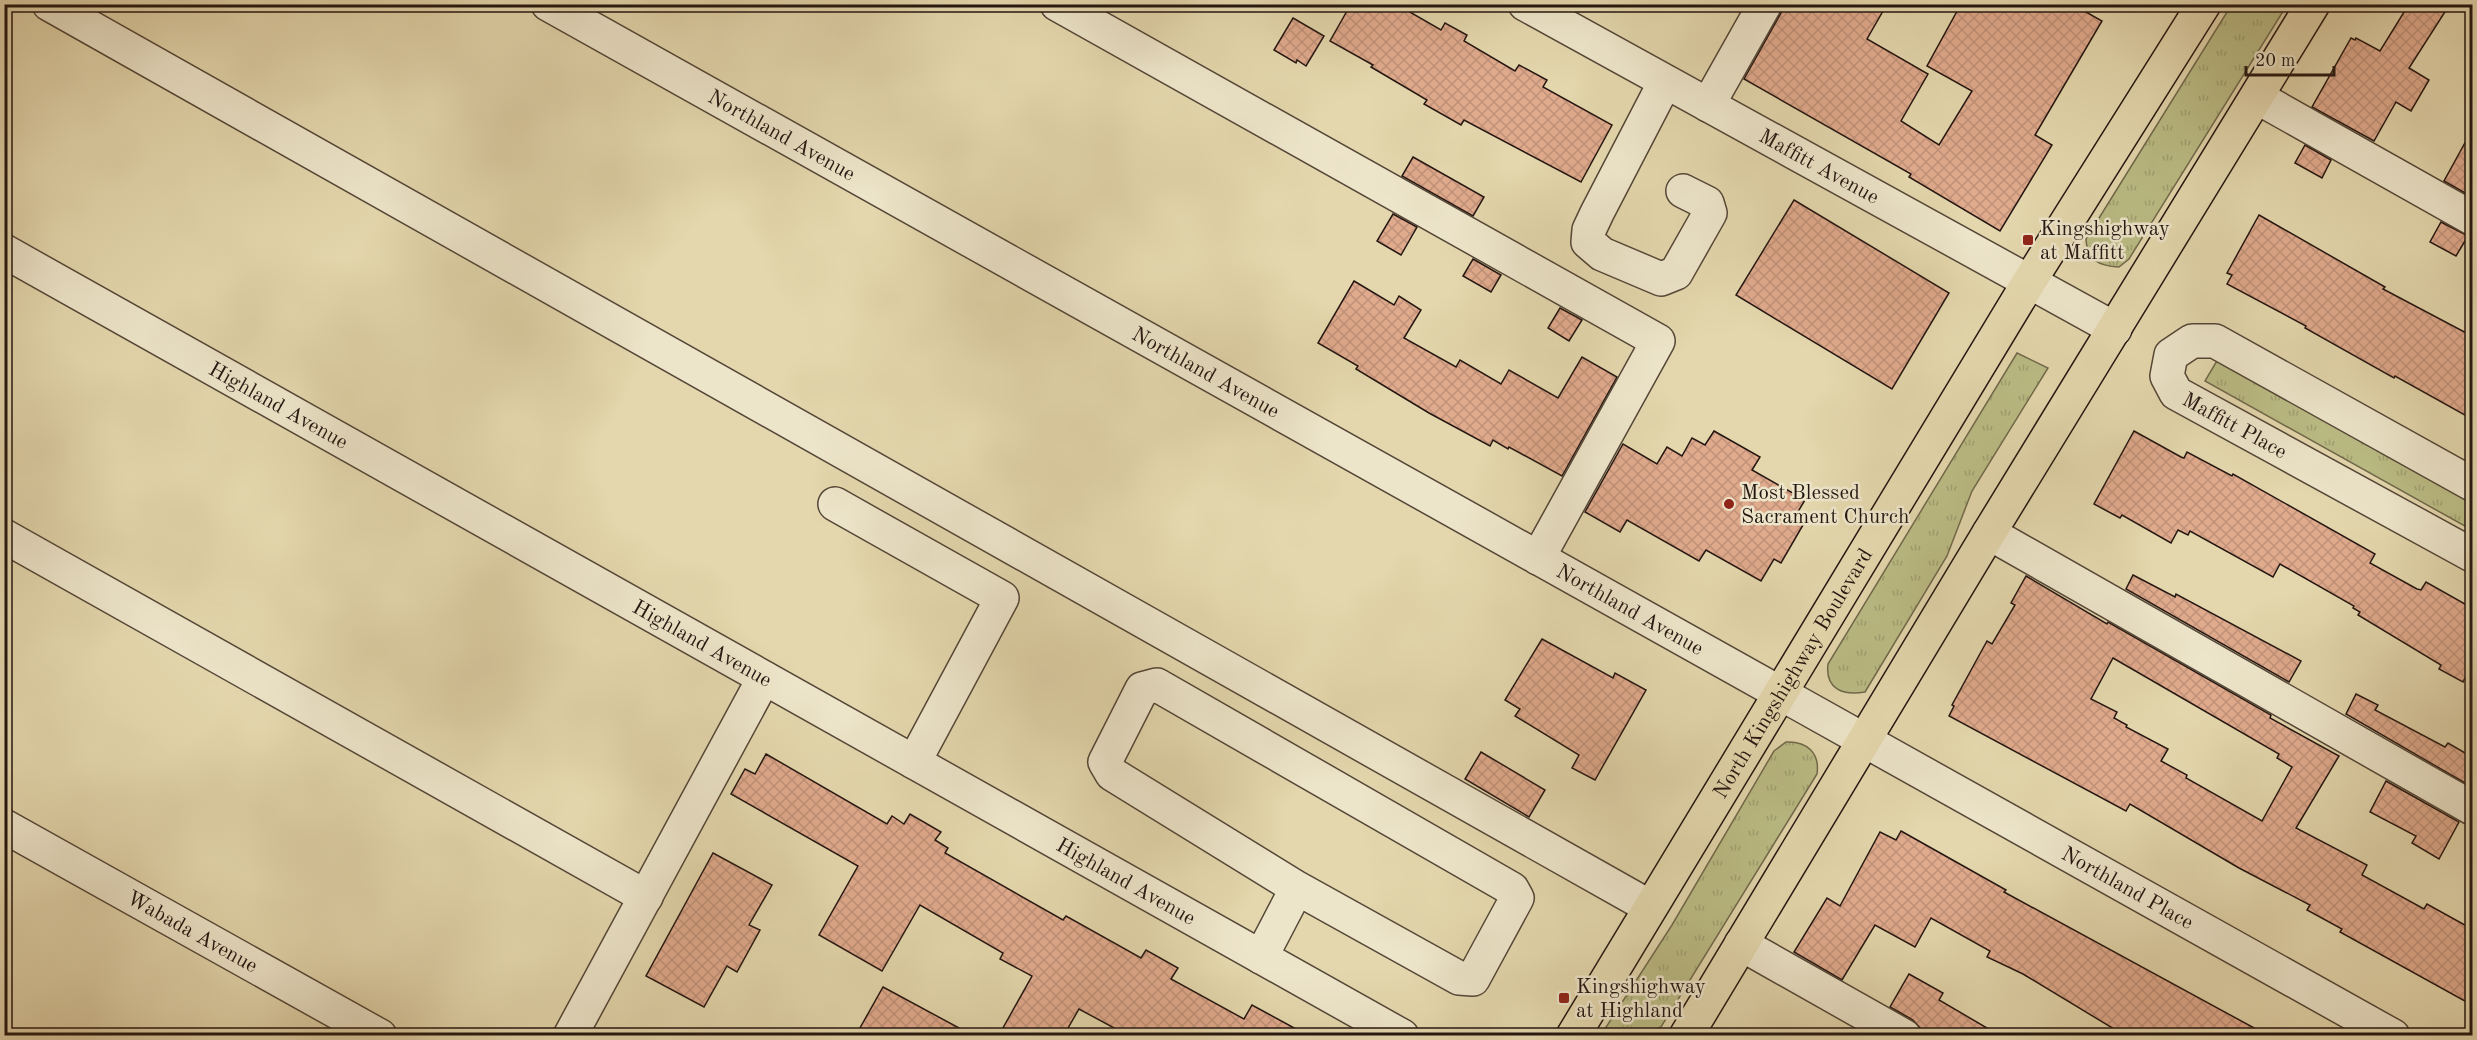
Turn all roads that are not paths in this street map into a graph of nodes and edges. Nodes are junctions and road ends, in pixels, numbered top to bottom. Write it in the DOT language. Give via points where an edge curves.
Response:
graph roads {
  1 [pos="49,4"];
  2 [pos="548,4"];
  3 [pos="1057,4"];
  4 [pos="1525,4"];
  5 [pos="1765,4"];
  6 [pos="2204,4"];
  7 [pos="2313,4"];
  8 [pos="1665,82"];
  9 [pos="2257,97"];
  10 [pos="1708,105"];
  11 [pos="1683,192"];
  12 [pos="2472,218"];
  13 [pos="4,251"];
  14 [pos="2029,282"];
  15 [pos="2115,329"];
  16 [pos="2472,484"];
  17 [pos="835,504"];
  18 [pos="1989,533"];
  19 [pos="4,536"];
  20 [pos="2472,555"];
  21 [pos="1538,558"];
  22 [pos="764,678"];
  23 [pos="1779,693"];
  24 [pos="1864,741"];
  25 [pos="914,762"];
  26 [pos="2472,808"];
  27 [pos="4,826"];
  28 [pos="1297,888"];
  29 [pos="646,897"];
  30 [pos="1650,907"];
  31 [pos="1741,944"];
  32 [pos="1261,957"];
  33 [pos="380,1035"];
  34 [pos="570,1035"];
  35 [pos="1402,1035"];
  36 [pos="1573,1035"];
  37 [pos="1686,1035"];
  38 [pos="1904,1035"];
  39 [pos="2393,1035"];
  1 -- 30 [label="street"];
  2 -- 21 [label="street, Northland Avenue"];
  3 -- 21 [label="street" via="1658,341"];
  4 -- 8 [label="street, Maffitt Avenue"];
  5 -- 10 [label="street"];
  6 -- 14 [label="main road, North Kingshighway Boulevard"];
  7 -- 9 [label="main road"];
  8 -- 10 [label="street, Maffitt Avenue"];
  8 -- 11 [label="street" via="1597,213 1588,242 1602,254 1661,279 1676,273 1710,213 1707,203"];
  9 -- 12 [label="street"];
  9 -- 15 [label="main road"];
  10 -- 14 [label="street, Maffitt Avenue"];
  13 -- 22 [label="street, Highland Avenue"];
  14 -- 15 [label="street, Maffitt Avenue"];
  14 -- 23 [label="main road, North Kingshighway Boulevard"];
  15 -- 18 [label="main road"];
  16 -- 20 [label="street, Maffitt Place" via="2215,340 2192,341 2171,355 2167,376 2176,393"];
  17 -- 25 [label="street" via="1002,598"];
  18 -- 24 [label="main road"];
  18 -- 26 [label="street"];
  19 -- 29 [label="street"];
  21 -- 23 [label="street, Northland Avenue"];
  22 -- 25 [label="street, Highland Avenue"];
  22 -- 29 [label="street"];
  23 -- 24 [label="street, Northland Avenue"];
  23 -- 30 [label="main road, North Kingshighway Boulevard"];
  24 -- 31 [label="main road"];
  24 -- 39 [label="street, Northland Place"];
  25 -- 32 [label="street, Highland Avenue"];
  27 -- 33 [label="street, Wabada Avenue"];
  28 -- 28 [label="street" via="1459,978 1473,979 1517,898 1512,889 1157,685 1142,689 1105,762 1112,774"];
  28 -- 32 [label="street"];
  29 -- 34 [label="street"];
  30 -- 36 [label="main road, North Kingshighway Boulevard"];
  31 -- 37 [label="main road"];
  31 -- 38 [label="street"];
  32 -- 35 [label="street, Highland Avenue"];
}
